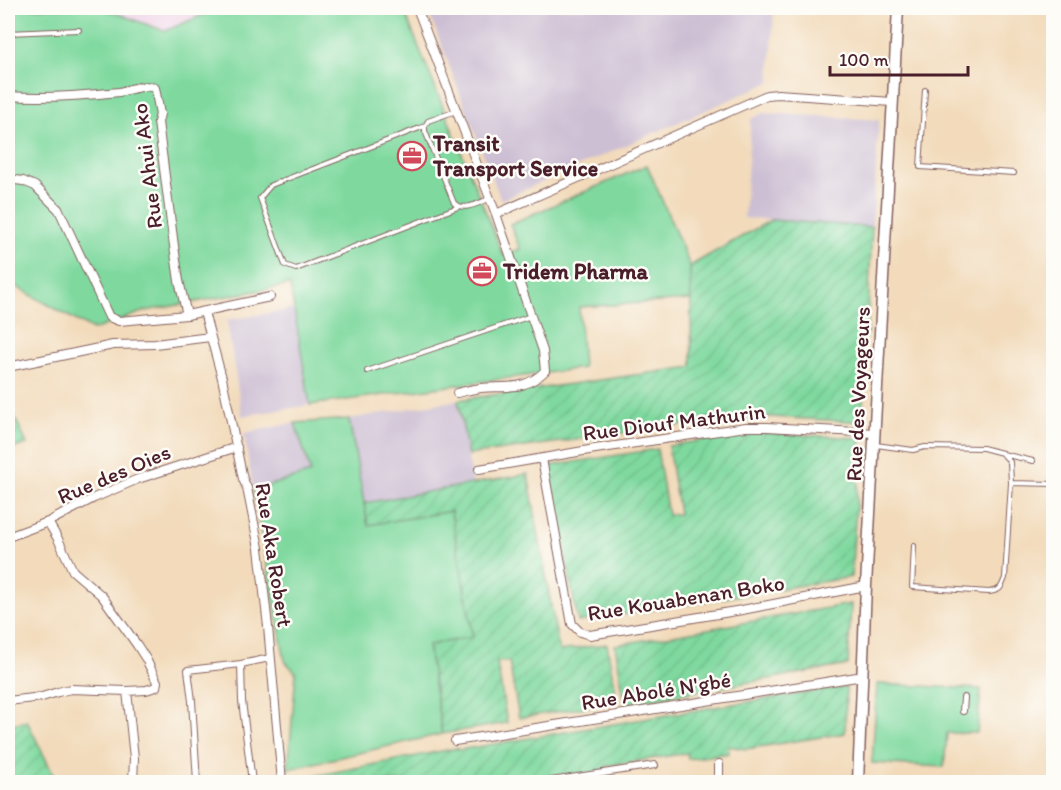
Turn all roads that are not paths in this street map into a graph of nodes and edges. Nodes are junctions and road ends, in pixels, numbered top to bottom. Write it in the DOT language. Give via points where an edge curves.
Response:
graph roads {
  1 [pos="417,8"];
  2 [pos="898,8"];
  3 [pos="79,30"];
  4 [pos="8,33"];
  5 [pos="925,90"];
  6 [pos="8,96"];
  7 [pos="892,102"];
  8 [pos="456,111"];
  9 [pos="425,126"];
  10 [pos="1014,173"];
  11 [pos="8,179"];
  12 [pos="490,199"];
  13 [pos="458,207"];
  14 [pos="496,214"];
  15 [pos="270,297"];
  16 [pos="204,312"];
  17 [pos="187,315"];
  18 [pos="532,316"];
  19 [pos="210,337"];
  20 [pos="8,367"];
  21 [pos="367,371"];
  22 [pos="457,393"];
  23 [pos="875,433"];
  24 [pos="875,445"];
  25 [pos="237,447"];
  26 [pos="1002,453"];
  27 [pos="542,459"];
  28 [pos="1033,461"];
  29 [pos="479,469"];
  30 [pos="1011,483"];
  31 [pos="1053,484"];
  32 [pos="48,522"];
  33 [pos="8,537"];
  34 [pos="914,546"];
  35 [pos="866,586"];
  36 [pos="270,658"];
  37 [pos="241,664"];
  38 [pos="863,676"];
  39 [pos="127,691"];
  40 [pos="964,698"];
  41 [pos="8,701"];
  42 [pos="963,711"];
  43 [pos="455,741"];
  44 [pos="719,764"];
  45 [pos="655,765"];
  46 [pos="133,783"];
  47 [pos="196,783"];
  48 [pos="252,783"];
  49 [pos="282,783"];
  50 [pos="545,783"];
  51 [pos="719,783"];
  52 [pos="858,783"];
  1 -- 8 [label="street"];
  2 -- 7 [label="street, Rue des Voyageurs"];
  3 -- 4 [label="lane"];
  5 -- 10 [label="lane" via="920,166"];
  6 -- 17 [label="street, Rue Ahui Ako" via="43,98 96,95 150,85 155,88 174,246"];
  7 -- 14 [label="street" via="767,95"];
  7 -- 23 [label="street, Rue des Voyageurs"];
  8 -- 9 [label="lane" via="428,121"];
  8 -- 12 [label="street"];
  9 -- 13 [label="lane"];
  9 -- 13 [label="lane" via="264,191 260,198 285,265 296,268"];
  11 -- 17 [label="street" via="35,186 59,210 109,317 119,321"];
  12 -- 13 [label="lane"];
  12 -- 14 [label="street"];
  14 -- 18 [label="street"];
  15 -- 16 [label="street"];
  16 -- 17 [label="street"];
  16 -- 19 [label="street, Rue Aka Robert"];
  18 -- 21 [label="lane"];
  18 -- 22 [label="street" via="545,371 525,385"];
  19 -- 20 [label="street" via="113,345"];
  19 -- 25 [label="street, Rue Aka Robert"];
  23 -- 24 [label="street, Rue des Voyageurs"];
  23 -- 27 [label="street, Rue Diouf Mathurin" via="746,427"];
  24 -- 26 [label="lane" via="913,450 983,448"];
  24 -- 35 [label="street, Rue des Voyageurs"];
  25 -- 32 [label="street, Rue des Oies" via="138,479"];
  25 -- 36 [label="street, Rue Aka Robert" via="259,548"];
  26 -- 28 [label="lane"];
  26 -- 30 [label="lane" via="1010,462"];
  27 -- 29 [label="street, Rue Diouf Mathurin"];
  27 -- 35 [label="street, Rue Kouabenan Boko" via="572,624 580,632 591,634 742,610"];
  30 -- 31 [label="lane"];
  30 -- 34 [label="lane" via="1005,578 997,591 912,587"];
  32 -- 33 [label="street, Rue des Oies"];
  32 -- 39 [label="street" via="73,572 102,596 137,645 157,682 156,687 146,690"];
  35 -- 38 [label="street, Rue des Voyageurs"];
  36 -- 37 [label="street"];
  36 -- 49 [label="street, Rue Aka Robert"];
  37 -- 47 [label="street" via="188,670"];
  37 -- 48 [label="street"];
  38 -- 43 [label="street, Rue Abolé N'gbé"];
  38 -- 52 [label="street, Rue des Voyageurs"];
  39 -- 41 [label="street" via="71,689"];
  39 -- 46 [label="street"];
  40 -- 42 [label="street"];
  44 -- 51 [label="street"];
  45 -- 50 [label="street"];
}
